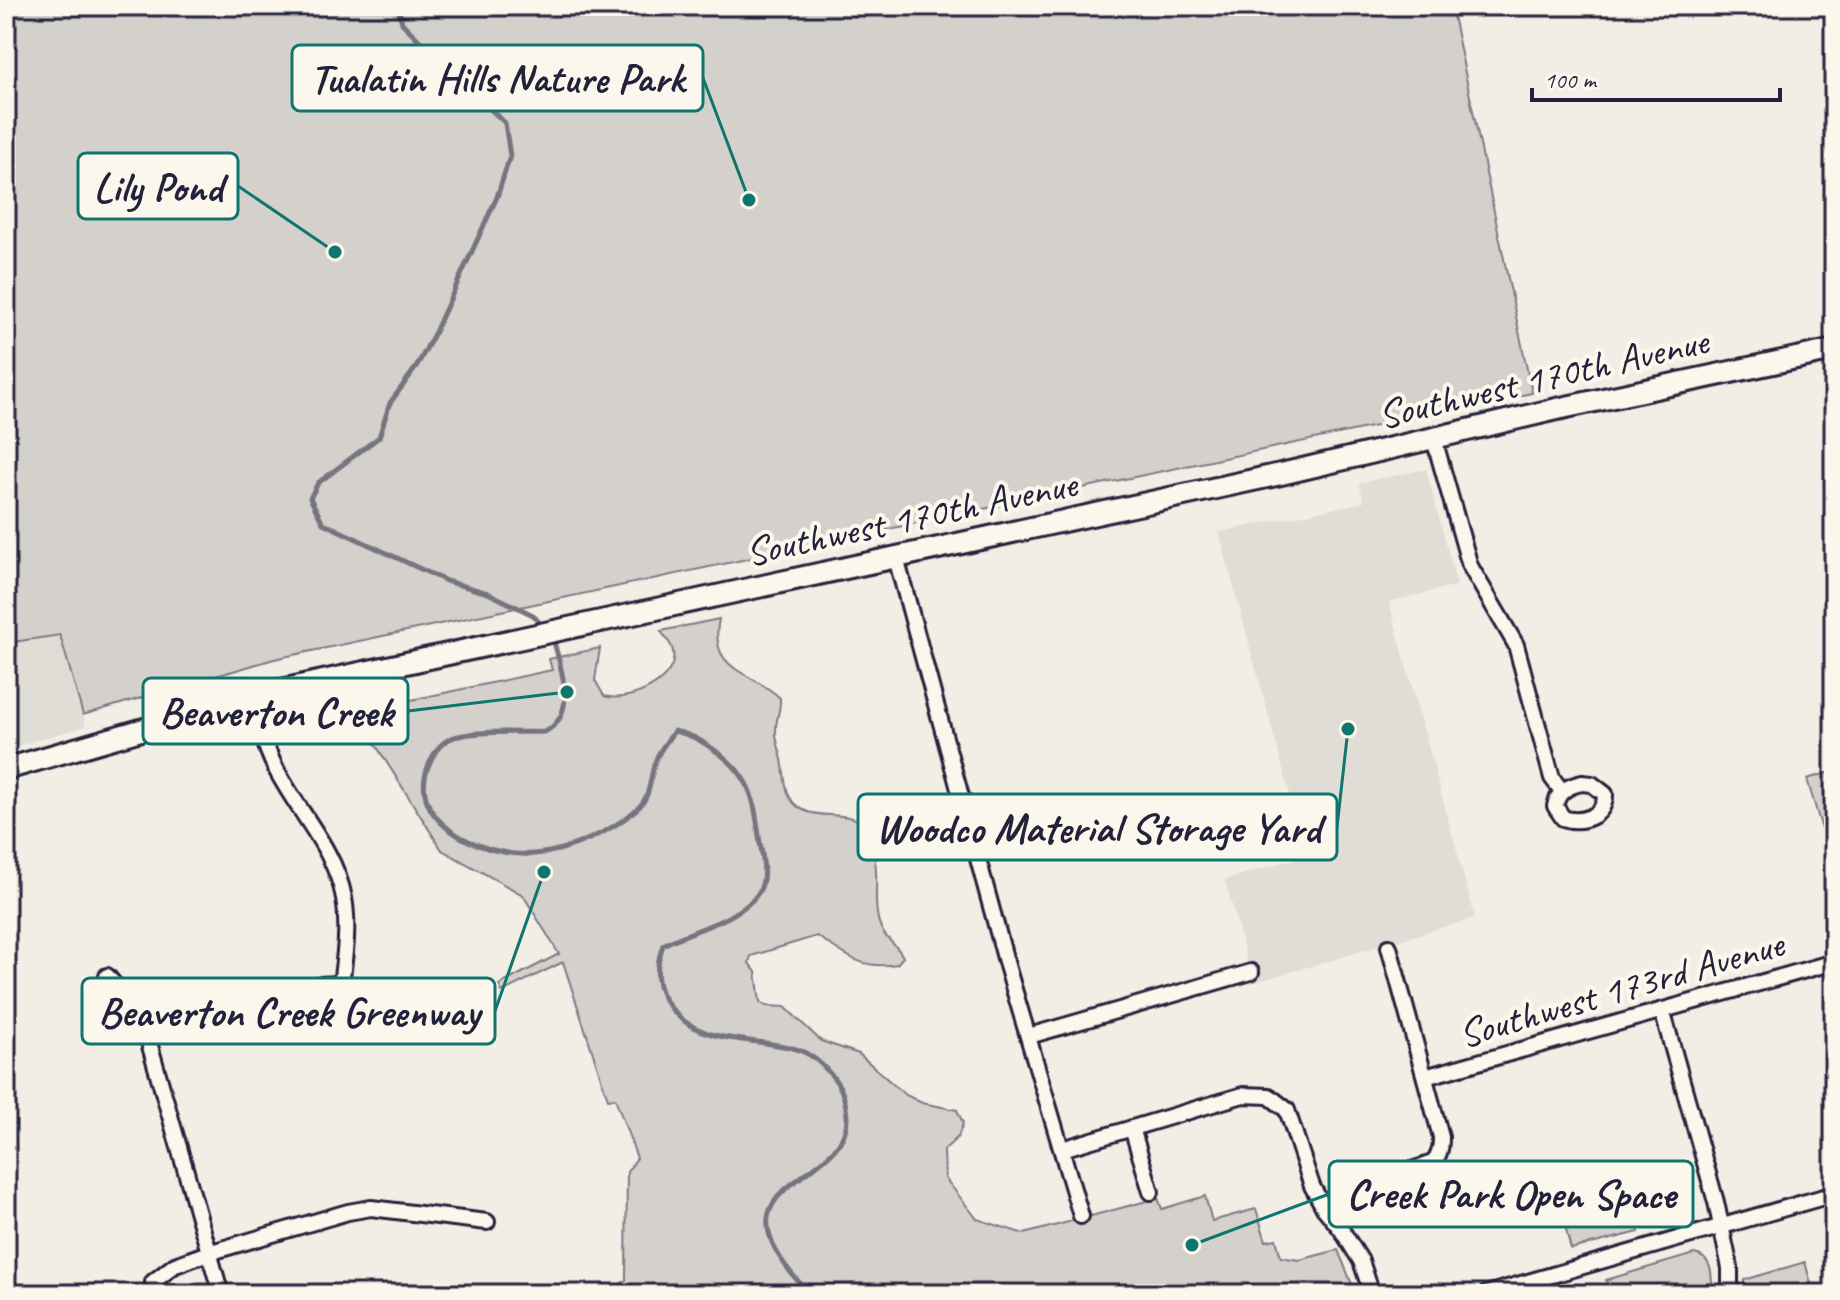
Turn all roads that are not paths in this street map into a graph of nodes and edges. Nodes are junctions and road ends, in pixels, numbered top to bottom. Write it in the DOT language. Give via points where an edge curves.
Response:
graph roads {
  1 [pos="1834,350"];
  2 [pos="1434,439"];
  3 [pos="896,558"];
  4 [pos="252,697"];
  5 [pos="6,769"];
  6 [pos="1562,791"];
  7 [pos="1389,947"];
  8 [pos="1834,962"];
  9 [pos="1251,972"];
  10 [pos="107,976"];
  11 [pos="341,984"];
  12 [pos="464,1006"];
  13 [pos="1662,1010"];
  14 [pos="146,1032"];
  15 [pos="1029,1036"];
  16 [pos="1425,1077"];
  17 [pos="1132,1128"];
  18 [pos="1062,1149"];
  19 [pos="1151,1192"];
  20 [pos="1834,1194"];
  21 [pos="1324,1208"];
  22 [pos="1081,1216"];
  23 [pos="487,1222"];
  24 [pos="1722,1227"];
  25 [pos="208,1253"];
  26 [pos="153,1282"];
  27 [pos="221,1294"];
  28 [pos="1372,1294"];
  29 [pos="1486,1294"];
  30 [pos="1730,1294"];
  1 -- 2 [label="main road, Southwest 170th Avenue"];
  2 -- 3 [label="main road, Southwest 170th Avenue"];
  2 -- 6 [label="street" via="1470,566 1516,645 1552,778"];
  3 -- 4 [label="main road, Southwest 170th Avenue"];
  3 -- 15 [label="street"];
  4 -- 5 [label="main road, Southwest 170th Avenue"];
  4 -- 11 [label="street" via="274,766 339,879 346,915"];
  7 -- 16 [label="street"];
  8 -- 13 [label="street, Southwest 173rd Avenue"];
  9 -- 15 [label="street"];
  10 -- 14 [label="street"];
  11 -- 12 [label="street" via="426,1009"];
  11 -- 14 [label="street" via="281,993"];
  13 -- 16 [label="street, Southwest 173rd Avenue"];
  13 -- 24 [label="street"];
  14 -- 25 [label="street"];
  15 -- 18 [label="street"];
  16 -- 21 [label="street" via="1441,1137 1438,1157 1426,1167 1351,1190"];
  17 -- 18 [label="street"];
  17 -- 19 [label="street"];
  17 -- 21 [label="street" via="1243,1095 1269,1096 1287,1110"];
  18 -- 22 [label="street"];
  20 -- 24 [label="street"];
  21 -- 28 [label="street" via="1361,1261"];
  23 -- 25 [label="street" via="371,1208"];
  24 -- 29 [label="street"];
  24 -- 30 [label="street"];
  25 -- 26 [label="street" via="175,1265"];
  25 -- 27 [label="street"];
}
